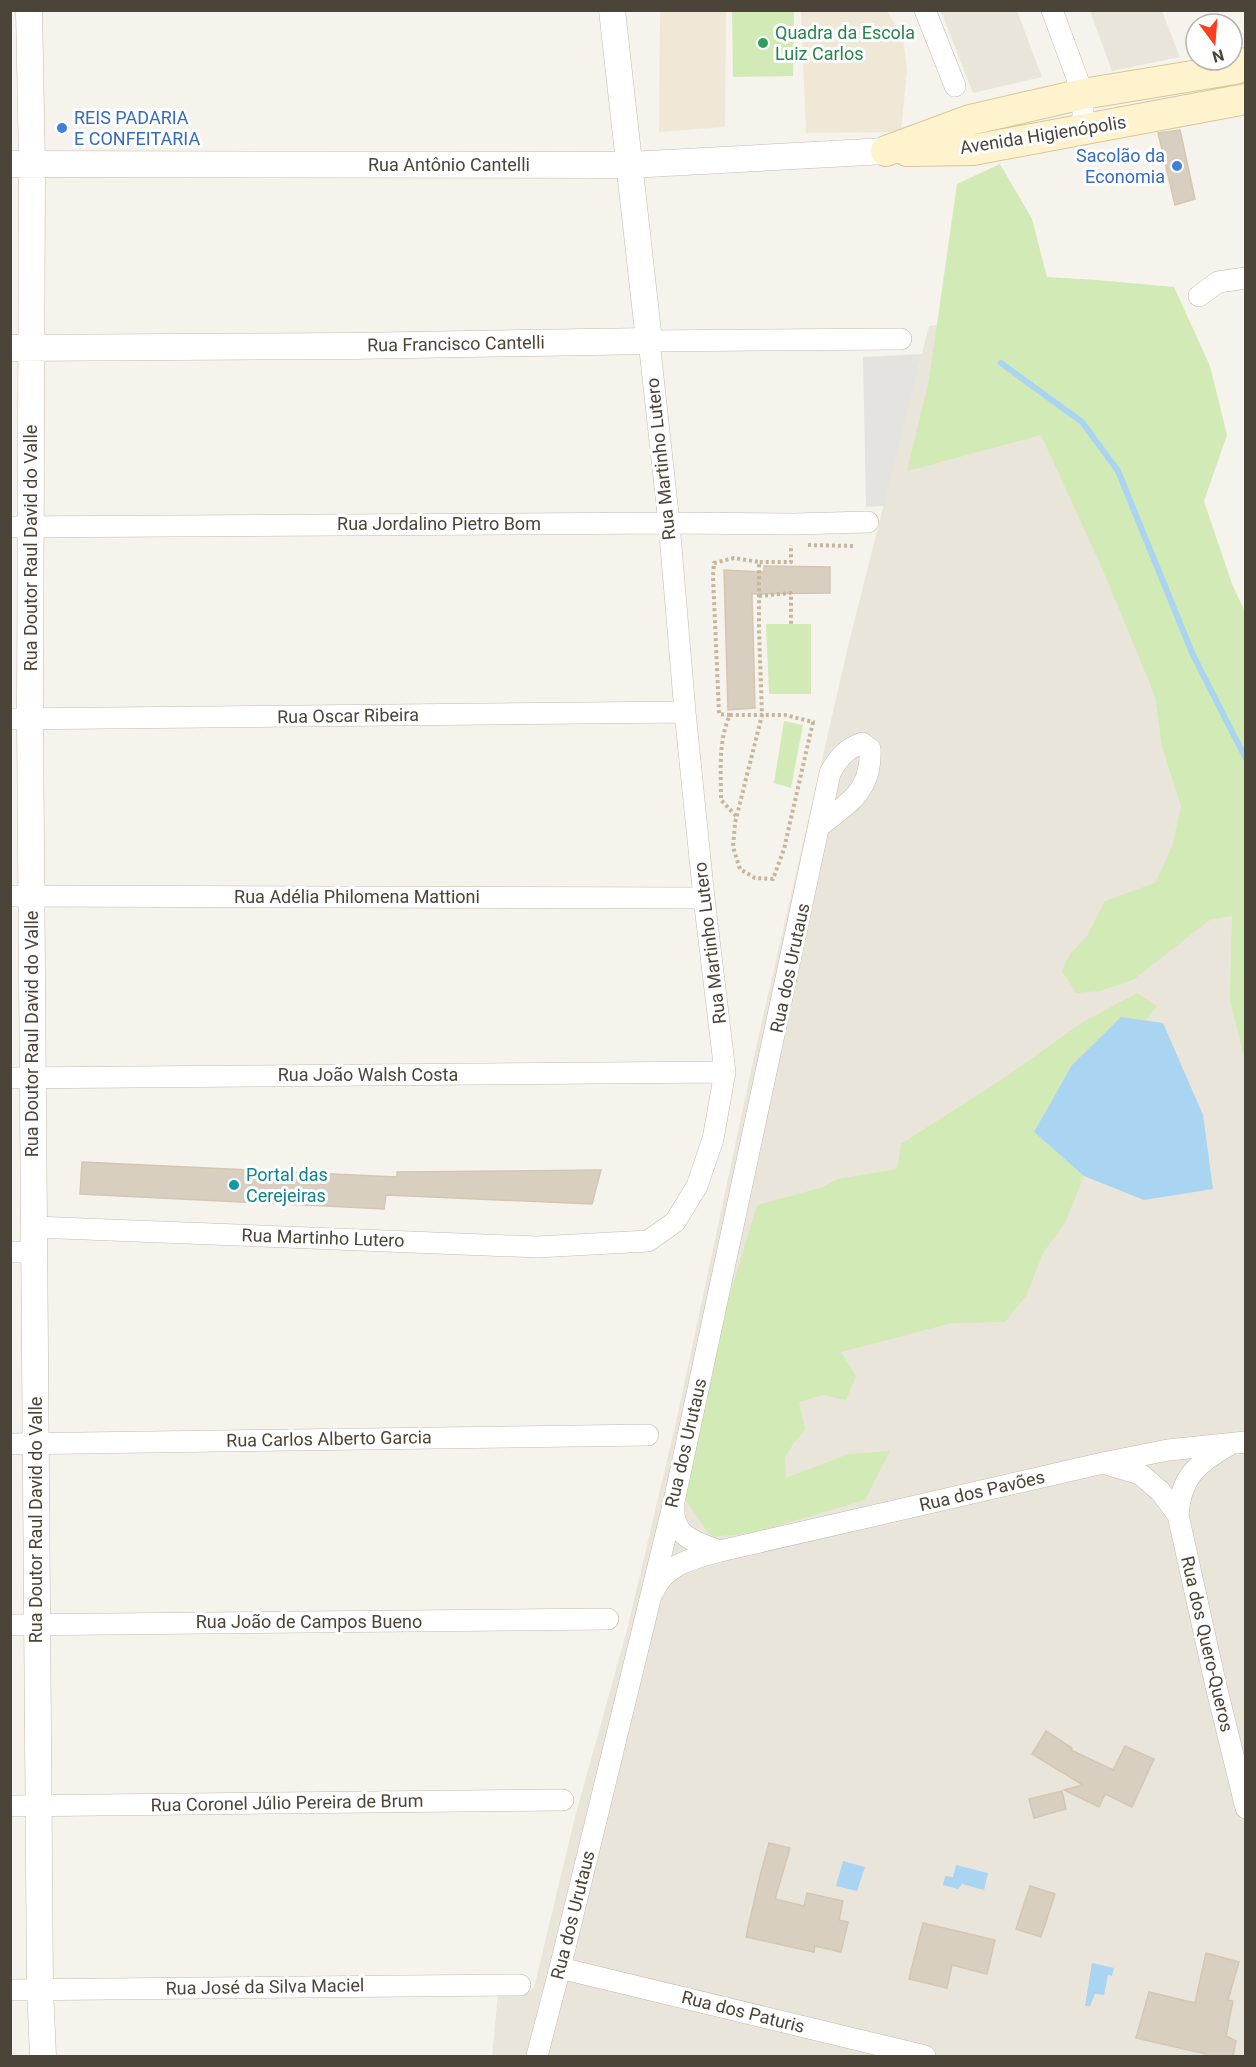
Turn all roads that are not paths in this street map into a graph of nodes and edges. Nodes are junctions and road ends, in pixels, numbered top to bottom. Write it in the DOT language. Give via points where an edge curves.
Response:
graph roads {
  1 [pos="29,10"];
  2 [pos="612,10"];
  3 [pos="925,10"];
  4 [pos="1052,10"];
  5 [pos="1245,63"];
  6 [pos="955,86"];
  7 [pos="1083,94"];
  8 [pos="1245,99"];
  9 [pos="1083,130"];
  10 [pos="886,151"];
  11 [pos="21,164"];
  12 [pos="629,165"];
  13 [pos="1245,278"];
  14 [pos="1199,296"];
  15 [pos="901,339"];
  16 [pos="649,340"];
  17 [pos="21,348"];
  18 [pos="868,522"];
  19 [pos="669,523"];
  20 [pos="21,527"];
  21 [pos="685,712"];
  22 [pos="20,719"];
  23 [pos="821,825"];
  24 [pos="21,896"];
  25 [pos="704,898"];
  26 [pos="725,1072"];
  27 [pos="22,1078"];
  28 [pos="26,1244"];
  29 [pos="648,1435"];
  30 [pos="1240,1442"];
  31 [pos="23,1443"];
  32 [pos="1103,1463"];
  33 [pos="675,1497"];
  34 [pos="1178,1515"];
  35 [pos="720,1551"];
  36 [pos="648,1604"];
  37 [pos="608,1619"];
  38 [pos="10,1624"];
  39 [pos="37,1624"];
  40 [pos="563,1800"];
  41 [pos="10,1806"];
  42 [pos="38,1806"];
  43 [pos="1245,1808"];
  44 [pos="560,1968"];
  45 [pos="520,1985"];
  46 [pos="40,1989"];
  47 [pos="10,1990"];
  48 [pos="43,2056"];
  49 [pos="537,2056"];
  50 [pos="925,2056"];
  1 -- 11 [label="street, Rua Doutor Raul David do Valle"];
  2 -- 12 [label="street, Rua Martinho Lutero"];
  3 -- 6 [label="street"];
  4 -- 7 [label="street"];
  5 -- 7 [label="main road, Avenida Higienópolis" via="1235,69"];
  7 -- 9 [label="street"];
  7 -- 10 [label="main road, Avenida Higienópolis" via="970,120"];
  8 -- 9 [label="main road, Avenida Higienópolis"];
  9 -- 10 [label="main road, Avenida Higienópolis" via="973,150"];
  10 -- 12 [label="street, Rua Antônio Cantelli"];
  11 -- 12 [label="street, Rua Antônio Cantelli"];
  11 -- 17 [label="street, Rua Doutor Raul David do Valle"];
  12 -- 16 [label="street, Rua Martinho Lutero"];
  13 -- 14 [label="street" via="1218,282"];
  15 -- 16 [label="street, Rua Francisco Cantelli"];
  16 -- 17 [label="street, Rua Francisco Cantelli"];
  16 -- 19 [label="street, Rua Martinho Lutero"];
  17 -- 20 [label="street, Rua Doutor Raul David do Valle"];
  18 -- 19 [label="street, Rua Jordalino Pietro Bom"];
  19 -- 20 [label="street, Rua Jordalino Pietro Bom"];
  19 -- 21 [label="street, Rua Martinho Lutero"];
  20 -- 22 [label="street, Rua Doutor Raul David do Valle"];
  21 -- 22 [label="street, Rua Oscar Ribeira"];
  21 -- 25 [label="street, Rua Martinho Lutero"];
  22 -- 24 [label="street, Rua Doutor Raul David do Valle"];
  23 -- 33 [label="street, Rua dos Urutaus"];
  24 -- 25 [label="street, Rua Adélia Philomena Mattioni"];
  24 -- 27 [label="street, Rua Doutor Raul David do Valle"];
  25 -- 26 [label="street, Rua Martinho Lutero"];
  26 -- 27 [label="street, Rua João Walsh Costa"];
  26 -- 28 [label="street, Rua Martinho Lutero" via="713,1139 697,1186 675,1222 648,1241 537,1247"];
  27 -- 28 [label="street, Rua Doutor Raul David do Valle"];
  28 -- 31 [label="street, Rua Doutor Raul David do Valle"];
  29 -- 31 [label="street, Rua Carlos Alberto Garcia"];
  30 -- 32 [label="street, Rua dos Pavões" via="1168,1450"];
  30 -- 34 [label="street, Rua dos Quero-Queros" via="1206,1459 1194,1470 1181,1494"];
  31 -- 39 [label="street, Rua Doutor Raul David do Valle"];
  32 -- 34 [label="street, Rua dos Quero-Queros" via="1140,1474 1160,1491"];
  32 -- 35 [label="street, Rua dos Pavões"];
  33 -- 35 [label="street" via="673,1519 681,1531"];
  33 -- 36 [label="street, Rua dos Urutaus"];
  34 -- 43 [label="street, Rua dos Quero-Queros"];
  35 -- 36 [label="street, Rua dos Pavões" via="677,1565 660,1578"];
  36 -- 44 [label="street, Rua dos Urutaus"];
  37 -- 39 [label="street, Rua João de Campos Bueno"];
  38 -- 39 [label="street, Rua João de Campos Bueno"];
  39 -- 42 [label="street, Rua Doutor Raul David do Valle"];
  40 -- 42 [label="street, Rua Coronel Júlio Pereira de Brum"];
  41 -- 42 [label="street, Rua Coronel Júlio Pereira de Brum"];
  42 -- 46 [label="street, Rua Doutor Raul David do Valle"];
  44 -- 49 [label="street, Rua dos Urutaus"];
  44 -- 50 [label="street, Rua dos Paturis"];
  45 -- 46 [label="street, Rua José da Silva Maciel"];
  46 -- 47 [label="street, Rua José da Silva Maciel"];
  46 -- 48 [label="street, Rua Doutor Raul David do Valle"];
}
